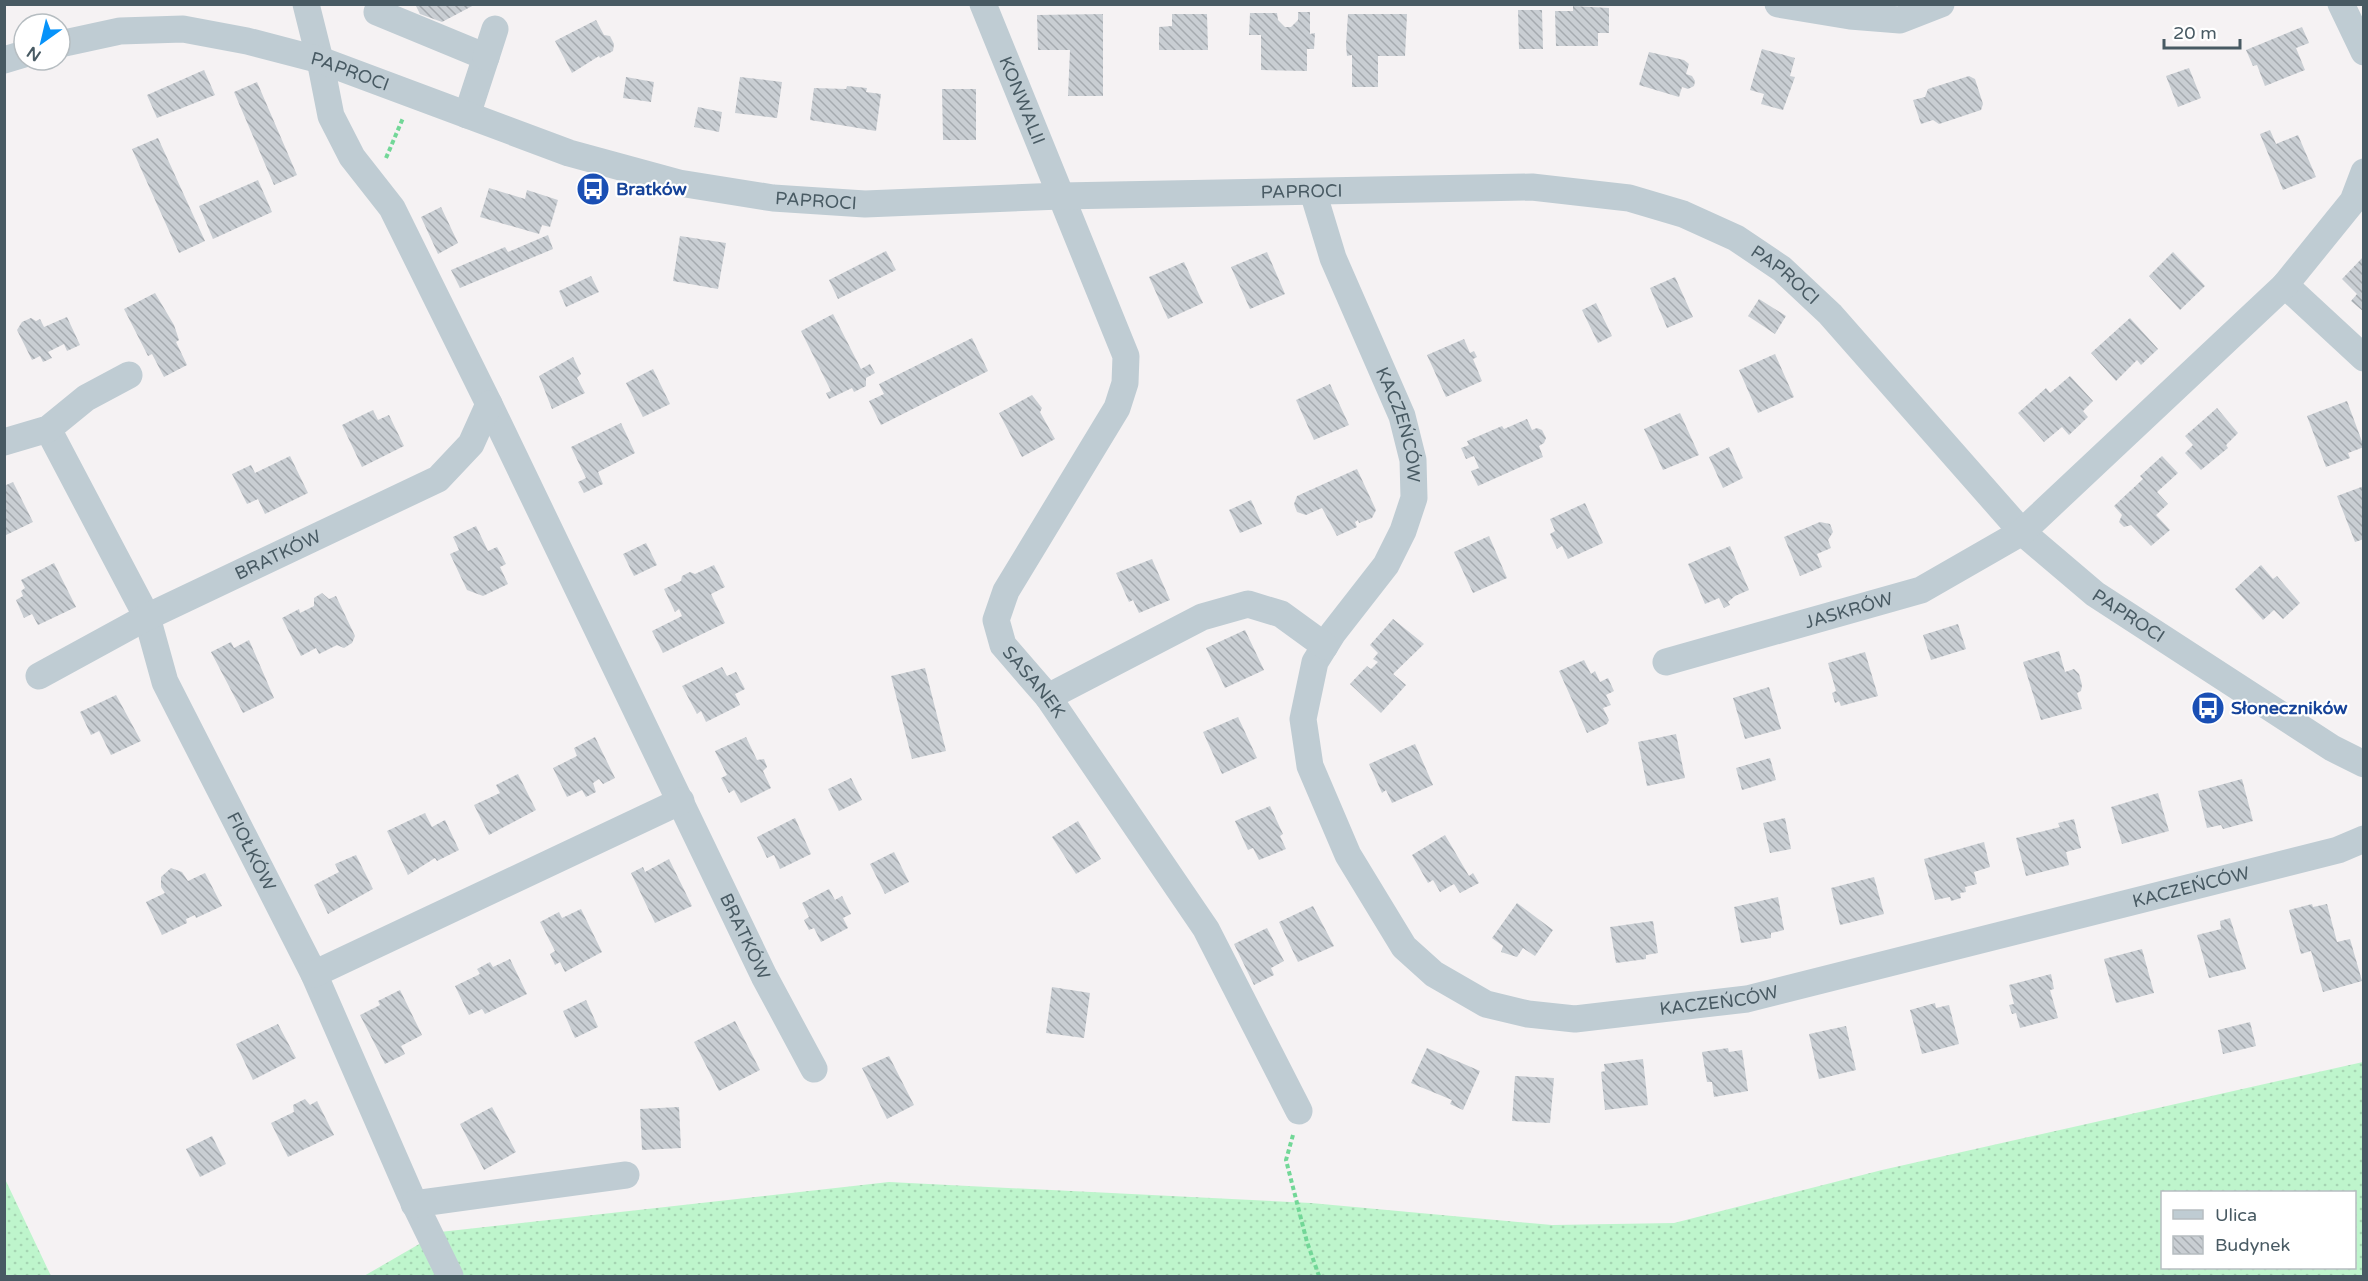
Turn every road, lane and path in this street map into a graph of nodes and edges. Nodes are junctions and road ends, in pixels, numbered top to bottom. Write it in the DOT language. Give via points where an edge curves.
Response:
graph roads {
  1 [pos="306,4"];
  2 [pos="983,4"];
  3 [pos="1778,4"];
  4 [pos="1941,4"];
  5 [pos="2341,4"];
  6 [pos="376,12"];
  7 [pos="495,28"];
  8 [pos="72,41"];
  9 [pos="2364,52"];
  10 [pos="486,57"];
  11 [pos="320,60"];
  12 [pos="467,115"];
  13 [pos="2364,172"];
  14 [pos="1313,192"];
  15 [pos="1061,196"];
  16 [pos="2285,285"];
  17 [pos="2364,358"];
  18 [pos="129,375"];
  19 [pos="489,404"];
  20 [pos="48,429"];
  21 [pos="4,442"];
  22 [pos="2022,532"];
  23 [pos="147,617"];
  24 [pos="1325,646"];
  25 [pos="1666,662"];
  26 [pos="39,676"];
  27 [pos="1048,697"];
  28 [pos="2364,764"];
  29 [pos="681,801"];
  30 [pos="2364,838"];
  31 [pos="314,974"];
  32 [pos="814,1069"];
  33 [pos="1299,1112"];
  34 [pos="626,1175"];
  35 [pos="414,1204"];
  36 [pos="450,1276"];
  37 [pos="1319,1276"];
  1 -- 11 [label="street, BRATKÓW"];
  2 -- 15 [label="street, KONWALII"];
  3 -- 4 [label="street" via="1900,20"];
  5 -- 9 [label="street"];
  6 -- 10 [label="street"];
  7 -- 10 [label="street"];
  8 -- 11 [label="street, PAPROCI" via="120,31 183,29"];
  10 -- 12 [label="street"];
  11 -- 12 [label="street, PAPROCI"];
  11 -- 19 [label="street, BRATKÓW" via="331,116 352,157 392,208"];
  12 -- 15 [label="street, PAPROCI" via="569,153 679,183 773,198 865,204"];
  13 -- 16 [label="street" via="2353,201"];
  14 -- 15 [label="street, PAPROCI"];
  14 -- 22 [label="street, PAPROCI" via="1532,187 1629,198 1683,214 1736,238 1782,269 1830,314"];
  14 -- 24 [label="street, KACZEŃCÓW" via="1333,258 1402,416 1413,460 1414,498 1403,531 1386,565"];
  15 -- 27 [label="street, SASANEK" via="1126,356 1125,383 1117,408 1006,591 996,620 1003,645"];
  16 -- 17 [label="street"];
  16 -- 22 [label="street"];
  18 -- 20 [label="street" via="86,398"];
  19 -- 23 [label="street, BRATKÓW" via="471,444 438,479"];
  19 -- 29 [label="street, BRATKÓW"];
  20 -- 21 [label="street"];
  20 -- 23 [label="street, FIOŁKÓW"];
  22 -- 25 [label="street, JASKRÓW" via="1921,590"];
  22 -- 28 [label="street, PAPROCI" via="2095,594"];
  23 -- 26 [label="street, BRATKÓW"];
  23 -- 31 [label="street, FIOŁKÓW" via="165,682"];
  24 -- 27 [label="street" via="1281,614 1248,604 1202,617"];
  24 -- 30 [label="street, KACZEŃCÓW" via="1315,662 1303,719 1311,766 1348,855 1404,948 1434,974 1486,1004 1528,1014 1575,1019 1747,999 2338,850"];
  27 -- 33 [label="street, SASANEK" via="1206,929"];
  29 -- 31 [label="street"];
  29 -- 32 [label="street, BRATKÓW" via="764,976"];
  31 -- 35 [label="street, FIOŁKÓW"];
  33 -- 37 [label="path" via="1286,1160"];
  34 -- 35 [label="street"];
  35 -- 36 [label="street, FIOŁKÓW"];
}
